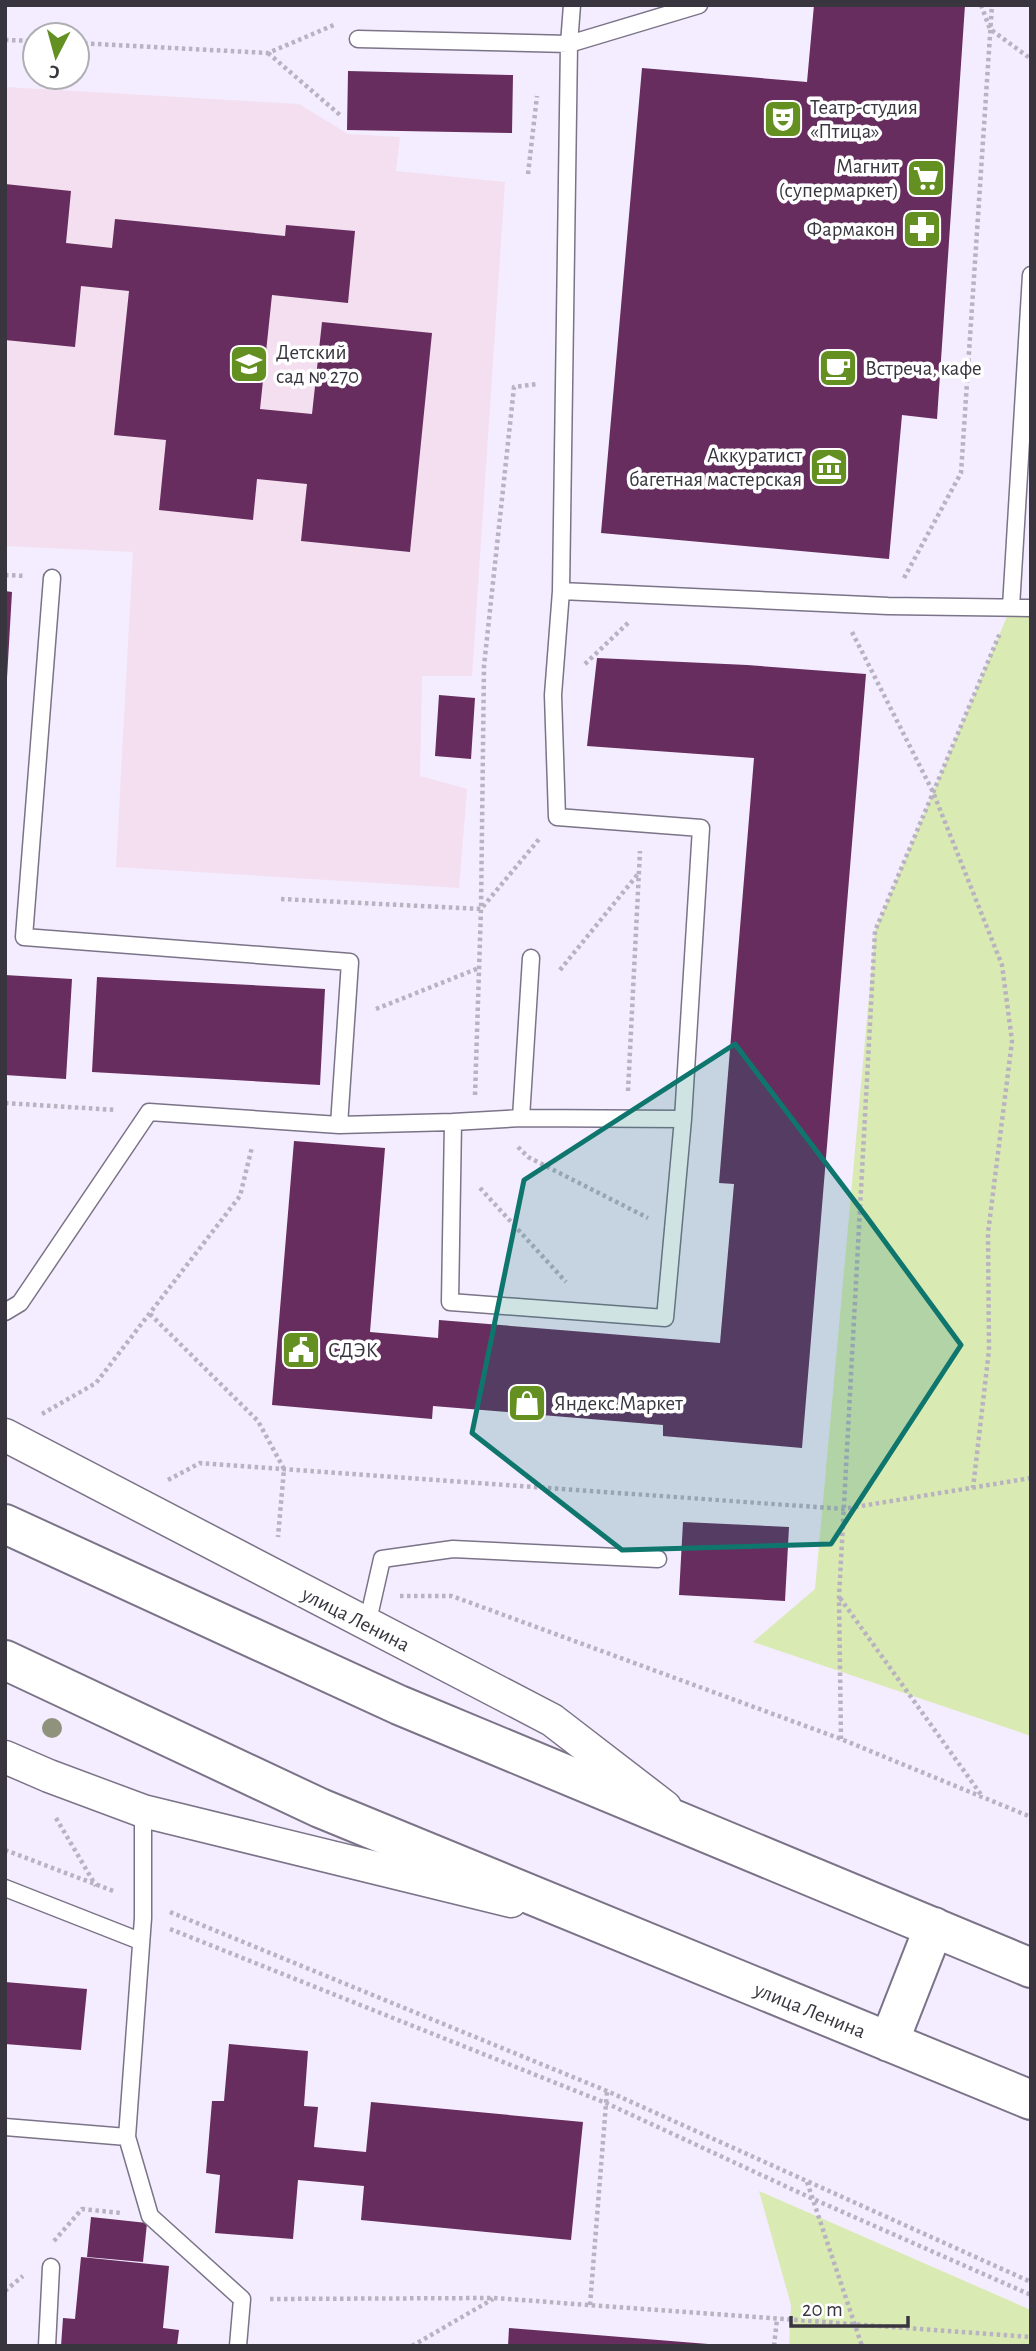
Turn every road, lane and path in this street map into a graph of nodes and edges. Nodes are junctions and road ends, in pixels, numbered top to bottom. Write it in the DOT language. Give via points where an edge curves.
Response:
graph roads {
  1 [pos="572,5"];
  2 [pos="699,5"];
  3 [pos="981,5"];
  4 [pos="992,5"];
  5 [pos="345,20"];
  6 [pos="990,29"];
  7 [pos="358,39"];
  8 [pos="91,44"];
  9 [pos="569,44"];
  10 [pos="268,53"];
  11 [pos="1031,59"];
  12 [pos="340,115"];
  13 [pos="1031,275"];
  14 [pos="564,381"];
  15 [pos="52,578"];
  16 [pos="561,591"];
  17 [pos="655,597"];
  18 [pos="838,604"];
  19 [pos="888,606"];
  20 [pos="1011,607"];
  21 [pos="1031,608"];
  22 [pos="552,695"];
  23 [pos="933,792"];
  24 [pos="557,817"];
  25 [pos="641,824"];
  26 [pos="639,873"];
  27 [pos="281,899"];
  28 [pos="481,909"];
  29 [pos="531,958"];
  30 [pos="479,968"];
  31 [pos="527,1010"];
  32 [pos="346,1021"];
  33 [pos="5,1103"];
  34 [pos="149,1112"];
  35 [pos="521,1118"];
  36 [pos="259,1119"];
  37 [pos="626,1119"];
  38 [pos="683,1119"];
  39 [pos="474,1120"];
  40 [pos="492,1120"];
  41 [pos="453,1122"];
  42 [pos="339,1125"];
  43 [pos="453,1159"];
  44 [pos="673,1231"];
  45 [pos="5,1312"];
  46 [pos="595,1313"];
  47 [pos="150,1314"];
  48 [pos="8,1436"];
  49 [pos="284,1469"];
  50 [pos="1031,1478"];
  51 [pos="973,1488"];
  52 [pos="172,1489"];
  53 [pos="843,1509"];
  54 [pos="5,1524"];
  55 [pos="266,1536"];
  56 [pos="658,1559"];
  57 [pos="376,1587"];
  58 [pos="839,1597"];
  59 [pos="367,1625"];
  60 [pos="5,1660"];
  61 [pos="841,1739"];
  62 [pos="5,1757"];
  63 [pos="49,1776"];
  64 [pos="982,1797"];
  65 [pos="143,1811"];
  66 [pos="1031,1816"];
  67 [pos="691,1827"];
  68 [pos="5,1850"];
  69 [pos="95,1886"];
  70 [pos="5,1888"];
  71 [pos="144,1901"];
  72 [pos="143,1918"];
  73 [pos="590,1920"];
  74 [pos="934,1927"];
  75 [pos="140,1941"];
  76 [pos="1031,1968"];
  77 [pos="889,2042"];
  78 [pos="607,2091"];
  79 [pos="1031,2101"];
  80 [pos="606,2103"];
  81 [pos="5,2127"];
  82 [pos="127,2137"];
  83 [pos="807,2181"];
  84 [pos="811,2198"];
  85 [pos="150,2217"];
  86 [pos="49,2246"];
  87 [pos="51,2267"];
  88 [pos="24,2275"];
  89 [pos="1031,2283"];
  90 [pos="5,2291"];
  91 [pos="1031,2295"];
  92 [pos="494,2298"];
  93 [pos="242,2299"];
  94 [pos="590,2305"];
  95 [pos="777,2319"];
  96 [pos="855,2324"];
  97 [pos="1031,2337"];
  98 [pos="47,2346"];
  99 [pos="238,2346"];
  100 [pos="412,2346"];
  101 [pos="774,2346"];
  102 [pos="862,2346"];
  1 -- 9 [label="lane"];
  2 -- 9 [label="lane"];
  3 -- 6 [label="path"];
  4 -- 6 [label="path"];
  5 -- 10 [label="path"];
  6 -- 11 [label="path"];
  6 -- 19 [label="path" via="961,473"];
  7 -- 9 [label="lane"];
  8 -- 10 [label="path"];
  9 -- 14 [label="lane"];
  10 -- 12 [label="path"];
  13 -- 20 [label="lane"];
  14 -- 16 [label="lane"];
  14 -- 28 [label="path" via="514,387 484,666"];
  15 -- 32 [label="lane" via="24,937 350,962"];
  16 -- 17 [label="lane"];
  16 -- 22 [label="lane"];
  17 -- 18 [label="lane"];
  17 -- 22 [label="path"];
  18 -- 19 [label="lane"];
  18 -- 23 [label="path"];
  19 -- 20 [label="lane"];
  20 -- 21 [label="lane"];
  20 -- 23 [label="path"];
  22 -- 24 [label="lane"];
  23 -- 51 [label="path" via="1002,965 1012,1041 988,1234 989,1350"];
  23 -- 53 [label="path" via="875,931"];
  24 -- 25 [label="lane"];
  24 -- 28 [label="path"];
  25 -- 26 [label="path"];
  25 -- 38 [label="lane" via="701,828"];
  26 -- 31 [label="path"];
  26 -- 37 [label="path"];
  27 -- 28 [label="path"];
  28 -- 30 [label="path"];
  29 -- 31 [label="lane"];
  30 -- 32 [label="path"];
  30 -- 39 [label="path"];
  31 -- 35 [label="lane"];
  32 -- 42 [label="lane"];
  33 -- 34 [label="path"];
  34 -- 36 [label="lane"];
  34 -- 45 [label="lane" via="20,1303"];
  35 -- 37 [label="lane"];
  35 -- 40 [label="lane"];
  36 -- 42 [label="lane"];
  36 -- 47 [label="path" via="240,1196"];
  37 -- 38 [label="lane"];
  38 -- 44 [label="lane"];
  39 -- 40 [label="lane"];
  39 -- 41 [label="lane"];
  40 -- 44 [label="path" via="528,1157"];
  41 -- 42 [label="lane"];
  41 -- 43 [label="lane"];
  43 -- 46 [label="path"];
  43 -- 46 [label="lane" via="450,1303"];
  44 -- 46 [label="lane" via="665,1318"];
  47 -- 48 [label="path" via="96,1384"];
  47 -- 49 [label="path" via="258,1421"];
  48 -- 59 [label="street, улица Ленина"];
  49 -- 52 [label="path" via="200,1463 160,1483"];
  49 -- 53 [label="path"];
  49 -- 55 [label="path" via="277,1542"];
  50 -- 51 [label="path"];
  51 -- 53 [label="path"];
  53 -- 58 [label="path"];
  54 -- 67 [label="main road, улица Ленина" via="399,1705"];
  56 -- 57 [label="lane" via="453,1549 382,1559"];
  57 -- 59 [label="lane"];
  57 -- 61 [label="path" via="394,1596 452,1596"];
  58 -- 61 [label="path"];
  58 -- 64 [label="path"];
  59 -- 67 [label="street, улица Ленина" via="552,1720"];
  60 -- 73 [label="main road, улица Ленина" via="320,1808"];
  61 -- 64 [label="path"];
  62 -- 63 [label="street, улица Ленина"];
  63 -- 65 [label="street, улица Ленина"];
  63 -- 69 [label="path" via="57,1822"];
  64 -- 66 [label="path"];
  65 -- 71 [label="lane"];
  65 -- 73 [label="street, улица Ленина"];
  67 -- 74 [label="main road, улица Ленина"];
  68 -- 69 [label="path"];
  69 -- 71 [label="path"];
  69 -- 72 [label="path" via="99,1900"];
  70 -- 75 [label="lane"];
  71 -- 72 [label="lane"];
  71 -- 78 [label="path"];
  72 -- 75 [label="lane"];
  72 -- 80 [label="path"];
  73 -- 77 [label="main road, улица Ленина"];
  74 -- 76 [label="main road, улица Ленина"];
  74 -- 77 [label="main road"];
  75 -- 82 [label="lane"];
  77 -- 79 [label="main road, улица Ленина"];
  78 -- 80 [label="path"];
  78 -- 83 [label="path"];
  80 -- 84 [label="path"];
  80 -- 94 [label="path"];
  81 -- 82 [label="lane"];
  82 -- 85 [label="lane"];
  83 -- 84 [label="path"];
  83 -- 89 [label="path"];
  84 -- 91 [label="path"];
  84 -- 96 [label="path"];
  85 -- 86 [label="path" via="82,2209"];
  85 -- 93 [label="lane"];
  87 -- 98 [label="lane"];
  88 -- 90 [label="path"];
  92 -- 93 [label="path"];
  92 -- 94 [label="path"];
  92 -- 100 [label="path"];
  93 -- 99 [label="lane"];
  94 -- 95 [label="path"];
  95 -- 96 [label="path"];
  95 -- 101 [label="path"];
  96 -- 97 [label="path"];
  96 -- 102 [label="path"];
}
